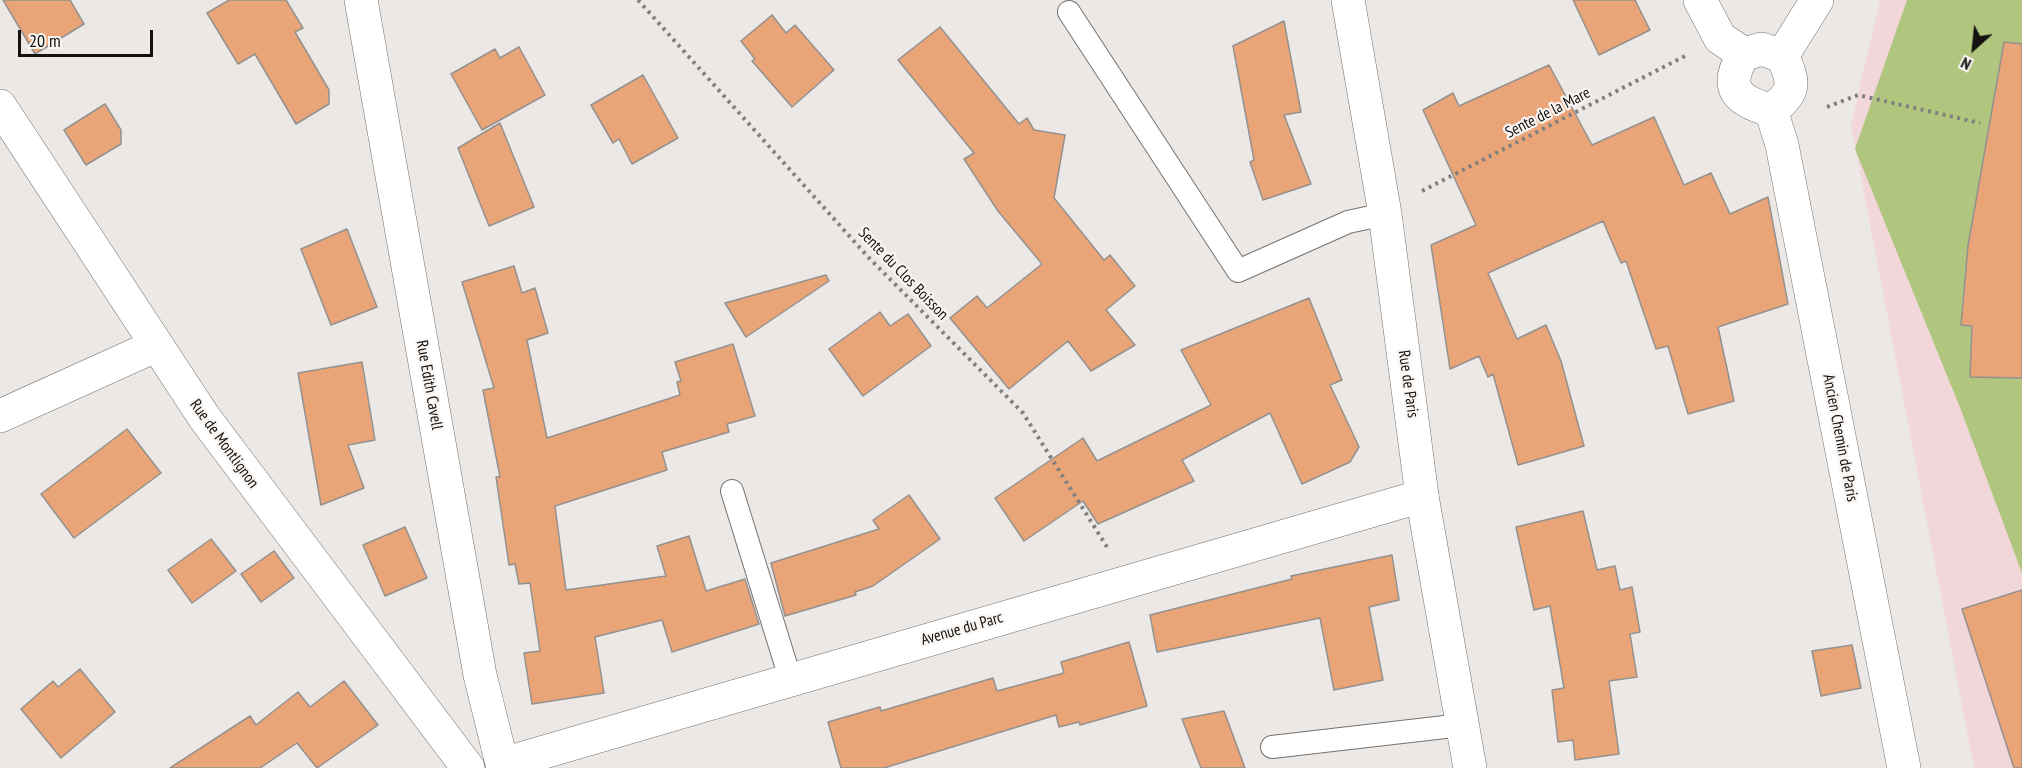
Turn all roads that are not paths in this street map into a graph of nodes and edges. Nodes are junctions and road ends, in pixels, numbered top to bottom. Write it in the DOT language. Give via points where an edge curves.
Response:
graph roads {
  1 [pos="361,0"];
  2 [pos="1348,0"];
  3 [pos="1700,0"];
  4 [pos="1816,0"];
  5 [pos="1069,12"];
  6 [pos="1732,46"];
  7 [pos="1782,56"];
  8 [pos="0,106"];
  9 [pos="1773,119"];
  10 [pos="1383,206"];
  11 [pos="155,346"];
  12 [pos="0,416"];
  13 [pos="732,491"];
  14 [pos="1422,496"];
  15 [pos="790,678"];
  16 [pos="1462,725"];
  17 [pos="1272,747"];
  18 [pos="468,768"];
  19 [pos="503,768"];
  20 [pos="1470,768"];
  21 [pos="1904,768"];
  1 -- 19 [label="street, Rue Edith Cavell" via="480,675"];
  2 -- 10 [label="street, Rue de Paris"];
  3 -- 6 [label="street"];
  4 -- 7 [label="street"];
  5 -- 10 [label="lane" via="1238,271"];
  6 -- 7 [label="street"];
  6 -- 9 [label="street" via="1735,89"];
  7 -- 9 [label="street" via="1792,86"];
  8 -- 11 [label="street, Rue de Montlignon"];
  9 -- 21 [label="street, Ancien Chemin de Paris" via="1782,144"];
  10 -- 14 [label="street, Rue de Paris"];
  11 -- 12 [label="street"];
  11 -- 18 [label="street, Rue de Montlignon" via="211,427"];
  13 -- 15 [label="lane"];
  14 -- 15 [label="street, Avenue du Parc"];
  14 -- 16 [label="street, Rue de Paris"];
  15 -- 19 [label="street, Avenue du Parc" via="520,759"];
  16 -- 17 [label="lane"];
  16 -- 20 [label="street, Rue de Paris"];
}
